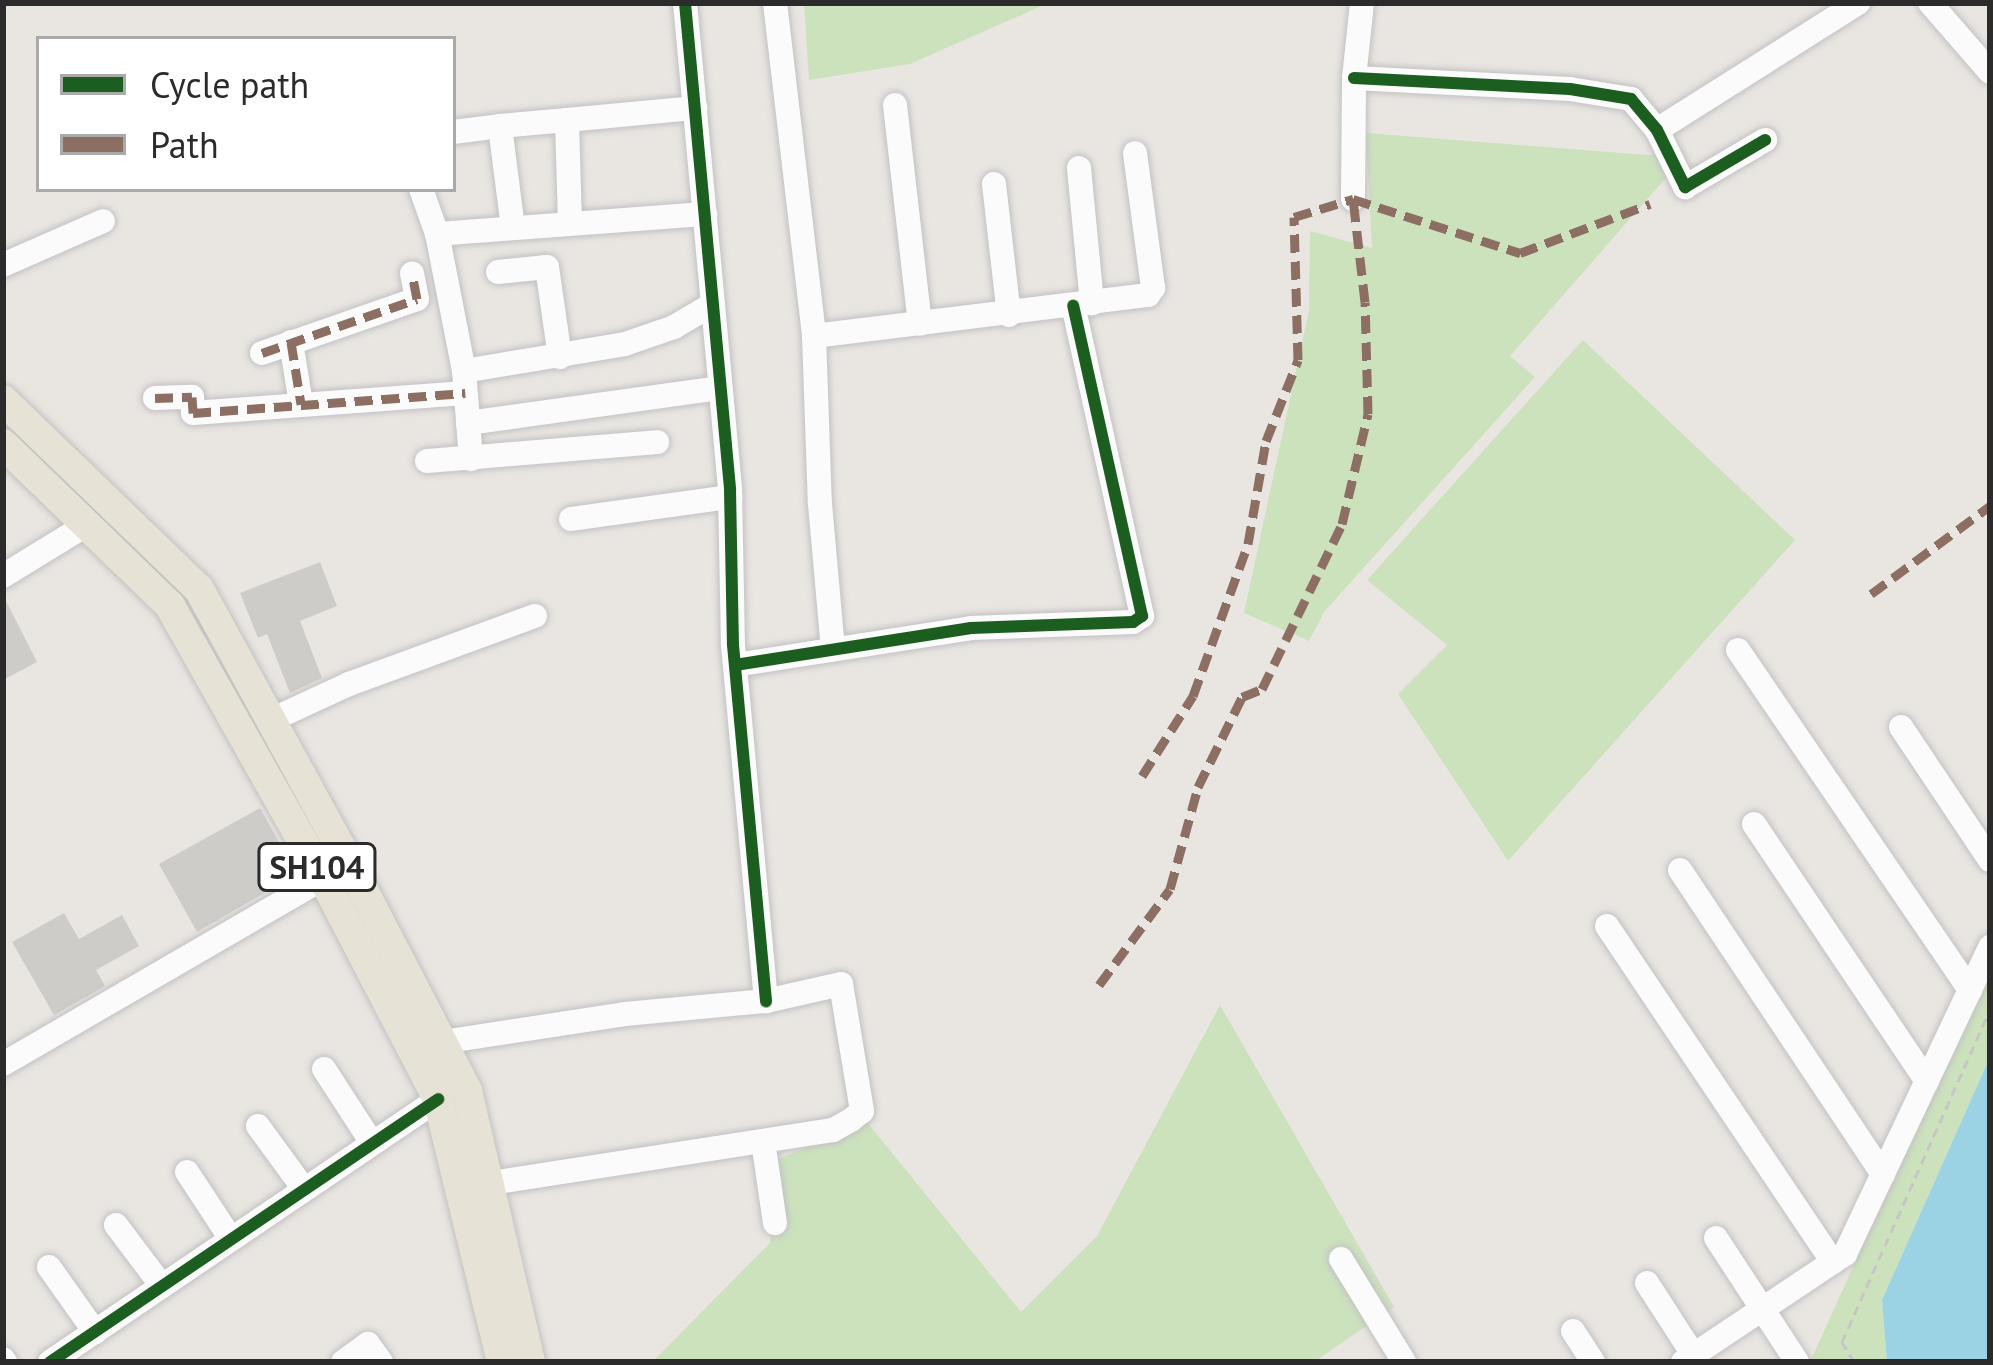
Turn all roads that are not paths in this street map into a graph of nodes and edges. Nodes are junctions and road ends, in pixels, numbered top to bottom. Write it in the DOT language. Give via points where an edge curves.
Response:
graph roads {
  1 [pos="685,3"];
  2 [pos="775,3"];
  3 [pos="1362,3"];
  4 [pos="1930,3"];
  5 [pos="1842,7"];
  6 [pos="1990,71"];
  7 [pos="1354,78"];
  8 [pos="895,105"];
  9 [pos="695,108"];
  10 [pos="567,120"];
  11 [pos="500,126"];
  12 [pos="1658,130"];
  13 [pos="456,132"];
  14 [pos="1765,140"];
  15 [pos="1136,153"];
  16 [pos="1079,168"];
  17 [pos="994,184"];
  18 [pos="422,192"];
  19 [pos="1353,199"];
  20 [pos="705,214"];
  21 [pos="103,221"];
  22 [pos="570,224"];
  23 [pos="513,228"];
  24 [pos="437,234"];
  25 [pos="3,265"];
  26 [pos="498,272"];
  27 [pos="412,274"];
  28 [pos="713,304"];
  29 [pos="1082,304"];
  30 [pos="1009,315"];
  31 [pos="920,324"];
  32 [pos="814,336"];
  33 [pos="291,342"];
  34 [pos="262,353"];
  35 [pos="560,357"];
  36 [pos="464,382"];
  37 [pos="721,388"];
  38 [pos="155,398"];
  39 [pos="3,400"];
  40 [pos="301,404"];
  41 [pos="468,423"];
  42 [pos="657,442"];
  43 [pos="3,444"];
  44 [pos="471,459"];
  45 [pos="427,461"];
  46 [pos="730,496"];
  47 [pos="571,519"];
  48 [pos="86,525"];
  49 [pos="3,576"];
  50 [pos="535,616"];
  51 [pos="833,649"];
  52 [pos="1738,650"];
  53 [pos="735,664"];
  54 [pos="271,721"];
  55 [pos="1901,727"];
  56 [pos="1754,824"];
  57 [pos="1990,860"];
  58 [pos="336,870"];
  59 [pos="1680,870"];
  60 [pos="1607,926"];
  61 [pos="1990,947"];
  62 [pos="1970,990"];
  63 [pos="766,1000"];
  64 [pos="442,1042"];
  65 [pos="3,1064"];
  66 [pos="325,1069"];
  67 [pos="1927,1081"];
  68 [pos="438,1099"];
  69 [pos="257,1126"];
  70 [pos="764,1141"];
  71 [pos="372,1143"];
  72 [pos="187,1172"];
  73 [pos="1883,1174"];
  74 [pos="489,1183"];
  75 [pos="304,1190"];
  76 [pos="775,1223"];
  77 [pos="116,1225"];
  78 [pos="1716,1238"];
  79 [pos="231,1239"];
  80 [pos="1341,1259"];
  81 [pos="1833,1262"];
  82 [pos="49,1267"];
  83 [pos="1647,1283"];
  84 [pos="162,1286"];
  85 [pos="1762,1309"];
  86 [pos="95,1331"];
  87 [pos="1573,1331"];
  88 [pos="494,1358"];
  89 [pos="1692,1360"];
  90 [pos="50,1362"];
  91 [pos="343,1362"];
  92 [pos="381,1362"];
  93 [pos="530,1362"];
  94 [pos="1404,1362"];
  95 [pos="1593,1362"];
  96 [pos="1797,1362"];
  1 -- 9 [label="street"];
  2 -- 32 [label="street"];
  3 -- 7 [label="street"];
  4 -- 6 [label="street"];
  5 -- 12 [label="street"];
  7 -- 12 [label="street" via="1631,99"];
  7 -- 19 [label="street"];
  8 -- 31 [label="street"];
  9 -- 10 [label="street"];
  9 -- 20 [label="street"];
  10 -- 11 [label="street"];
  10 -- 22 [label="street"];
  11 -- 13 [label="street"];
  11 -- 23 [label="street"];
  12 -- 14 [label="street" via="1685,187"];
  15 -- 29 [label="street" via="1153,288 1142,298"];
  16 -- 29 [label="street"];
  17 -- 30 [label="street"];
  18 -- 24 [label="street"];
  20 -- 22 [label="street"];
  20 -- 28 [label="street"];
  21 -- 25 [label="street"];
  22 -- 23 [label="street"];
  23 -- 24 [label="street"];
  24 -- 36 [label="street"];
  26 -- 35 [label="street" via="547,267"];
  27 -- 33 [label="street" via="417,299"];
  28 -- 35 [label="street" via="674,327"];
  28 -- 37 [label="street"];
  29 -- 30 [label="street"];
  29 -- 51 [label="street" via="1142,616 971,628"];
  30 -- 31 [label="street"];
  31 -- 32 [label="street"];
  32 -- 51 [label="street"];
  33 -- 34 [label="street"];
  33 -- 40 [label="street"];
  35 -- 36 [label="street"];
  36 -- 40 [label="street"];
  36 -- 41 [label="street"];
  37 -- 41 [label="street"];
  37 -- 46 [label="street"];
  38 -- 40 [label="street" via="200,397 193,413"];
  39 -- 54 [label="main road, SH104" via="199,589"];
  41 -- 44 [label="street"];
  42 -- 44 [label="street"];
  43 -- 48 [label="main road, SH104"];
  44 -- 45 [label="street"];
  46 -- 47 [label="street"];
  46 -- 53 [label="street"];
  48 -- 49 [label="street"];
  48 -- 58 [label="main road, SH104" via="170,606"];
  50 -- 54 [label="street"];
  51 -- 53 [label="street"];
  52 -- 62 [label="street"];
  53 -- 63 [label="street"];
  54 -- 58 [label="main road, SH104"];
  55 -- 57 [label="street"];
  56 -- 67 [label="street"];
  58 -- 64 [label="main road, SH104"];
  58 -- 65 [label="street"];
  58 -- 68 [label="main road, SH104"];
  59 -- 73 [label="street"];
  60 -- 81 [label="street"];
  61 -- 62 [label="street"];
  62 -- 67 [label="street"];
  63 -- 64 [label="street"];
  63 -- 70 [label="street" via="841,984 862,1111 833,1130"];
  64 -- 74 [label="main road, SH104" via="467,1091"];
  66 -- 71 [label="street"];
  67 -- 73 [label="street"];
  68 -- 71 [label="street"];
  68 -- 88 [label="main road, SH104"];
  69 -- 75 [label="street"];
  70 -- 74 [label="street"];
  70 -- 76 [label="street"];
  71 -- 75 [label="street"];
  72 -- 79 [label="street"];
  73 -- 81 [label="street" via="1845,1254"];
  74 -- 93 [label="main road, SH104"];
  75 -- 79 [label="street"];
  77 -- 84 [label="street"];
  78 -- 85 [label="street"];
  79 -- 84 [label="street"];
  80 -- 94 [label="street"];
  81 -- 85 [label="street"];
  82 -- 86 [label="street"];
  83 -- 89 [label="street"];
  84 -- 86 [label="street"];
  85 -- 89 [label="street"];
  85 -- 96 [label="street"];
  86 -- 90 [label="street"];
  87 -- 95 [label="street"];
  91 -- 92 [label="street" via="368,1344"];
}
